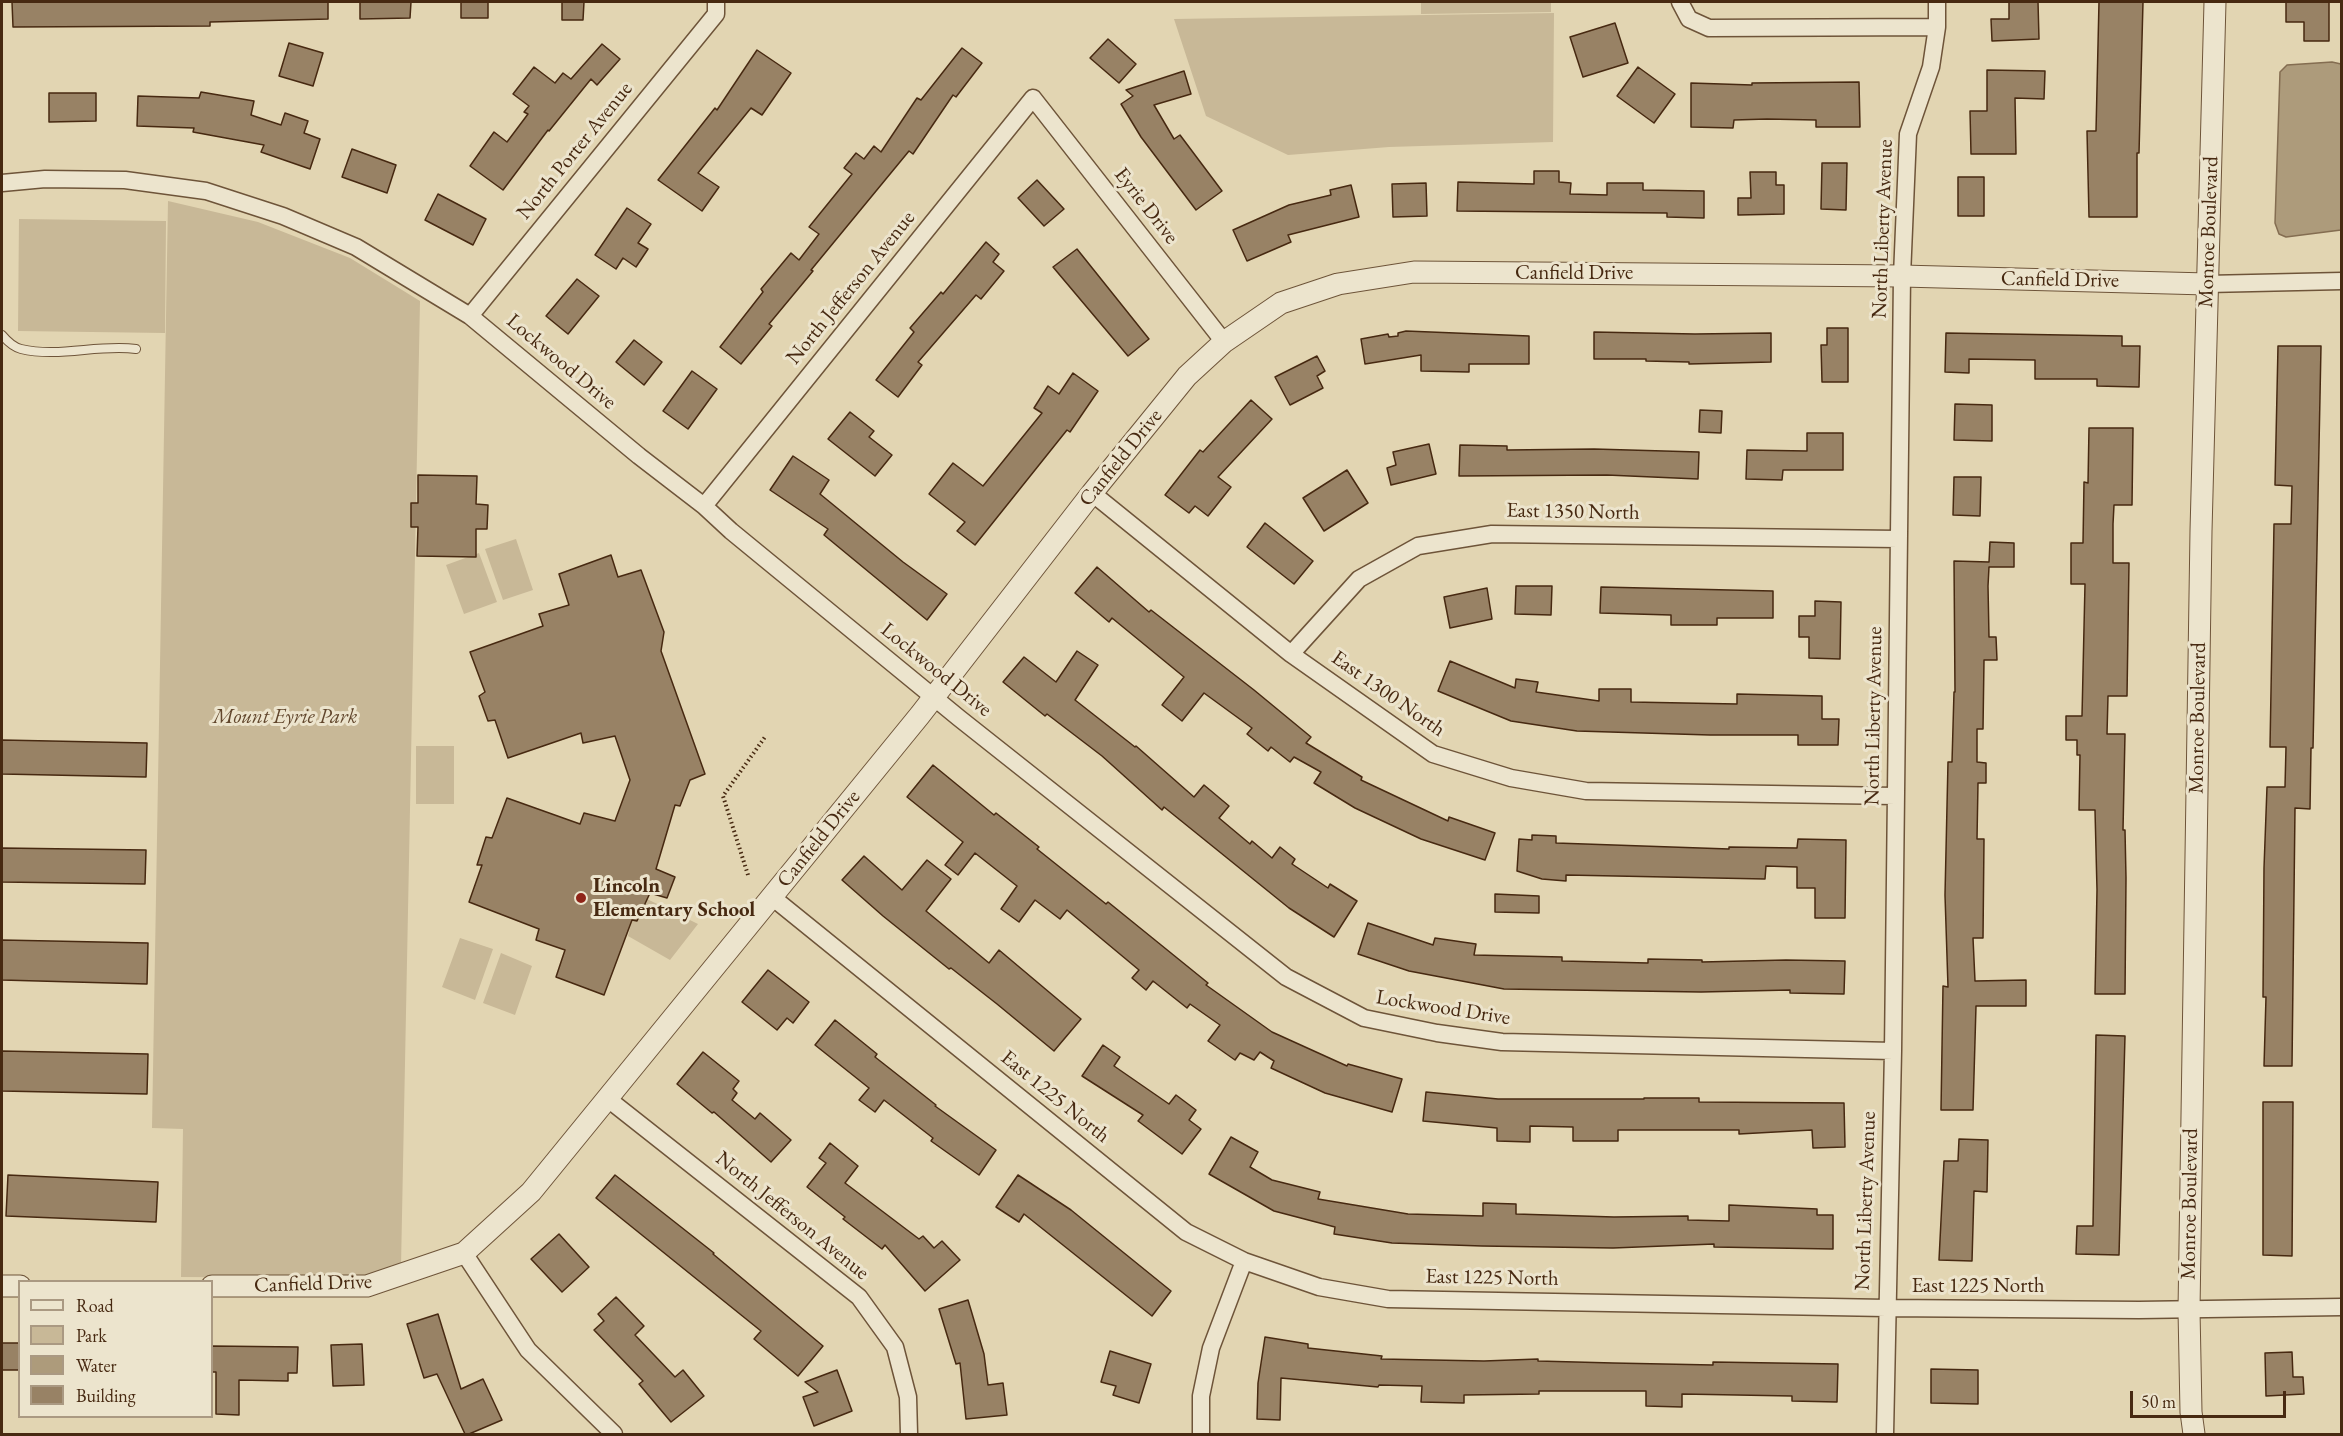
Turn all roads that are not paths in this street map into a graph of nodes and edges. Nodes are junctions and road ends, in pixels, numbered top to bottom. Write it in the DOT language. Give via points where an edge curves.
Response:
graph roads {
  1 [pos="1680,2"];
  2 [pos="1937,2"];
  3 [pos="2215,2"];
  4 [pos="716,8"];
  5 [pos="1937,27"];
  6 [pos="1033,98"];
  7 [pos="2,183"];
  8 [pos="1902,276"];
  9 [pos="2342,281"];
  10 [pos="2207,284"];
  11 [pos="470,316"];
  12 [pos="2,335"];
  13 [pos="1224,342"];
  14 [pos="136,349"];
  15 [pos="1092,493"];
  16 [pos="704,506"];
  17 [pos="1898,539"];
  18 [pos="1291,654"];
  19 [pos="933,698"];
  20 [pos="1895,796"];
  21 [pos="772,897"];
  22 [pos="1893,1051"];
  23 [pos="608,1099"];
  24 [pos="464,1253"];
  25 [pos="1244,1261"];
  26 [pos="2,1286"];
  27 [pos="18,1286"];
  28 [pos="213,1286"];
  29 [pos="1886,1308"];
  30 [pos="2342,1308"];
  31 [pos="2189,1310"];
  32 [pos="614,1434"];
  33 [pos="909,1434"];
  34 [pos="1201,1434"];
  35 [pos="1885,1434"];
  36 [pos="2194,1434"];
  1 -- 5 [label="street" via="1689,19 1709,28"];
  2 -- 5 [label="street, North Liberty Avenue"];
  3 -- 10 [label="street, Monroe Boulevard"];
  4 -- 11 [label="street, North Porter Avenue"];
  5 -- 8 [label="street, North Liberty Avenue" via="1931,67 1908,134"];
  6 -- 13 [label="street, Eyrie Drive"];
  6 -- 16 [label="street, North Jefferson Avenue"];
  7 -- 11 [label="street, Lockwood Drive" via="125,180 206,191 283,216 356,247"];
  8 -- 10 [label="street, Canfield Drive"];
  8 -- 13 [label="street, Canfield Drive" via="1414,272 1338,284 1281,303"];
  8 -- 17 [label="street, North Liberty Avenue"];
  9 -- 10 [label="street, Canfield Drive"];
  10 -- 31 [label="street, Monroe Boulevard"];
  11 -- 16 [label="street, Lockwood Drive"];
  12 -- 14 [label="lane" via="20,349"];
  13 -- 15 [label="street, Canfield Drive" via="1187,376"];
  15 -- 18 [label="street, East 1300 North"];
  15 -- 19 [label="street, Canfield Drive"];
  16 -- 19 [label="street, Lockwood Drive"];
  17 -- 18 [label="street, East 1350 North" via="1492,534 1418,546 1359,579"];
  17 -- 20 [label="street, North Liberty Avenue"];
  18 -- 20 [label="street, East 1300 North" via="1433,754 1511,778 1586,791"];
  19 -- 21 [label="street, Canfield Drive"];
  19 -- 22 [label="street, Lockwood Drive" via="1286,977 1364,1018 1502,1042"];
  20 -- 22 [label="street, North Liberty Avenue"];
  21 -- 23 [label="street, Canfield Drive"];
  21 -- 25 [label="street, East 1225 North" via="1186,1232"];
  22 -- 29 [label="street, North Liberty Avenue"];
  23 -- 24 [label="street, Canfield Drive" via="531,1192"];
  23 -- 33 [label="street, North Jefferson Avenue" via="859,1297 895,1347 908,1397"];
  24 -- 28 [label="street, Canfield Drive" via="367,1286"];
  24 -- 32 [label="street" via="528,1350"];
  25 -- 29 [label="street, East 1225 North" via="1319,1287 1388,1299"];
  25 -- 34 [label="street" via="1211,1348 1201,1396"];
  26 -- 27 [label="street"];
  29 -- 31 [label="street, East 1225 North"];
  29 -- 35 [label="street, North Liberty Avenue"];
  30 -- 31 [label="street, East 1225 North"];
  31 -- 36 [label="street, Monroe Boulevard"];
}
